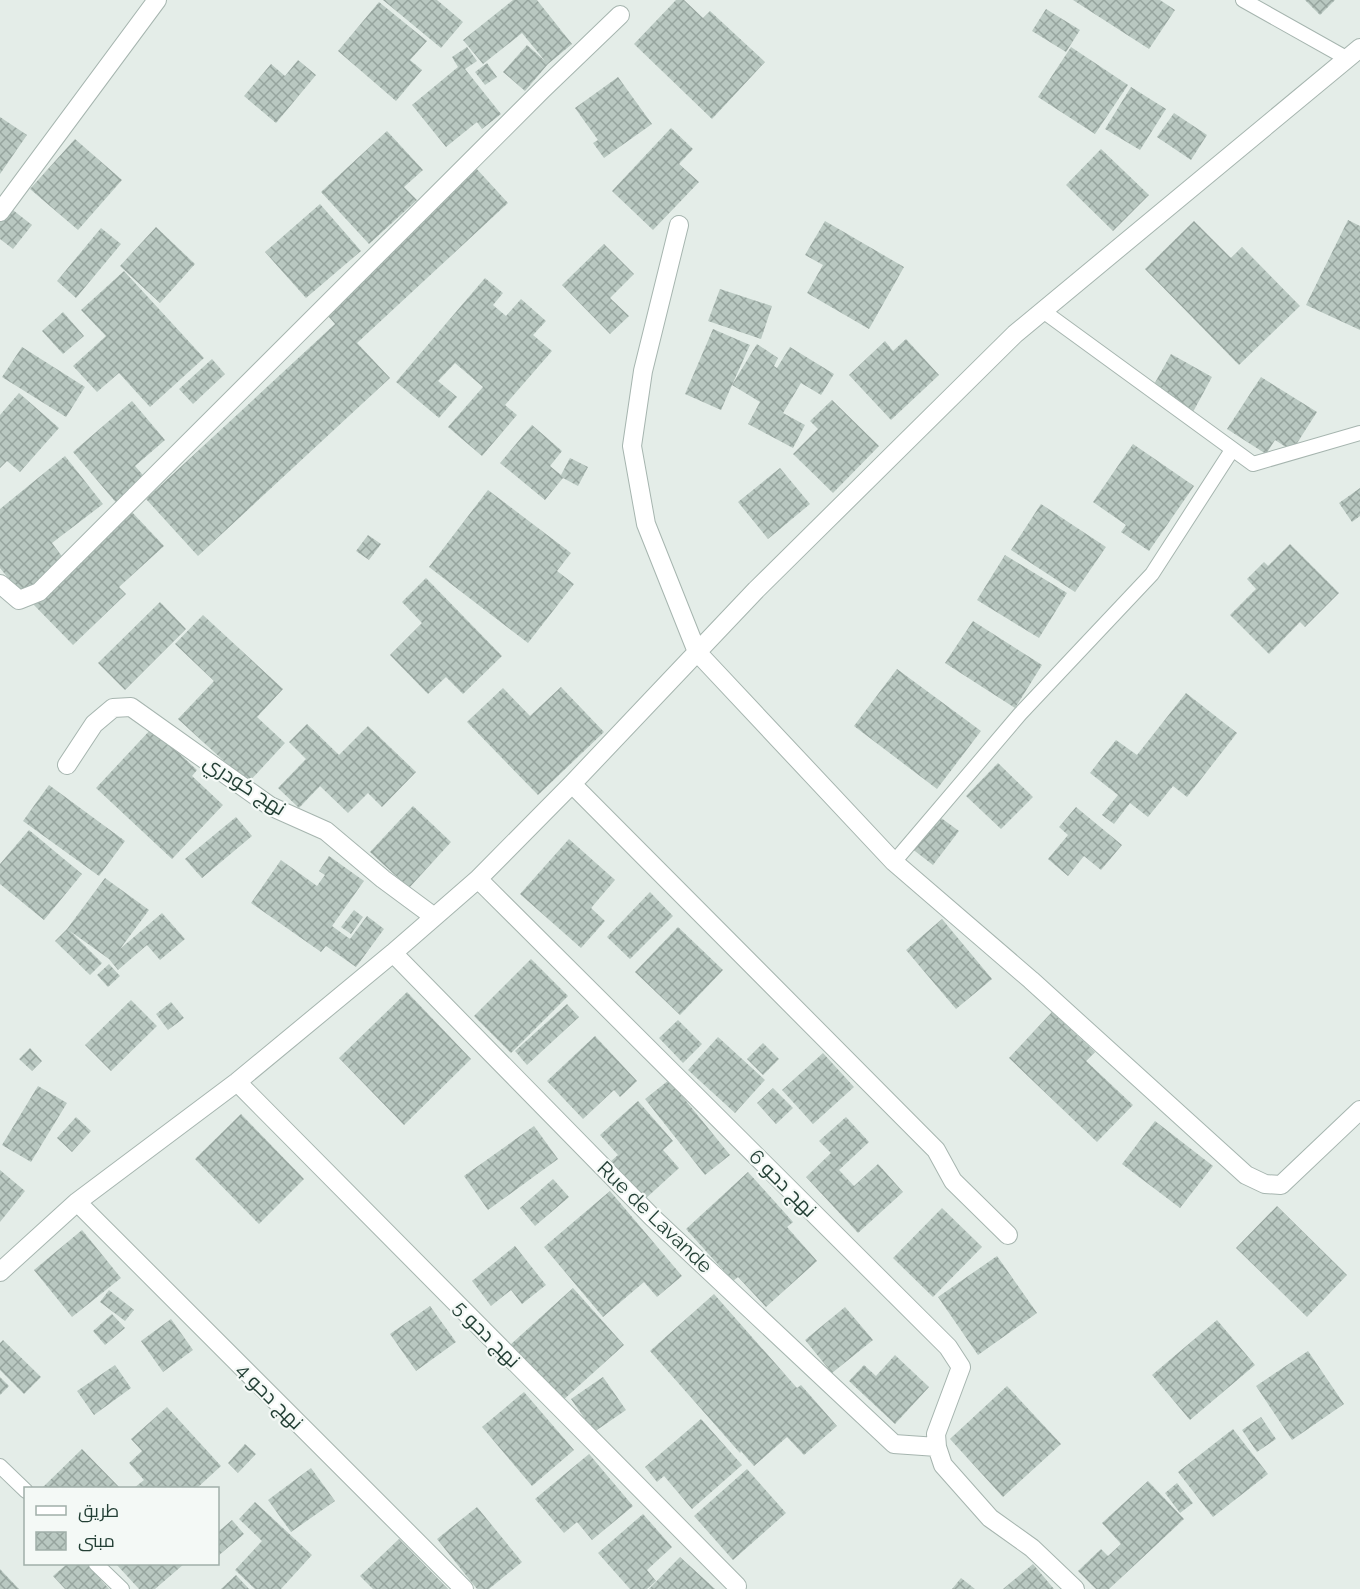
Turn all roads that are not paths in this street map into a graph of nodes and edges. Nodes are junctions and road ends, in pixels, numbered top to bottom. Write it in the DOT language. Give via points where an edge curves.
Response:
graph roads {
  1 [pos="157,0"];
  2 [pos="1243,0"];
  3 [pos="620,15"];
  4 [pos="1354,54"];
  5 [pos="0,212"];
  6 [pos="679,225"];
  7 [pos="1043,311"];
  8 [pos="1360,433"];
  9 [pos="1232,450"];
  10 [pos="0,584"];
  11 [pos="697,652"];
  12 [pos="67,765"];
  13 [pos="572,784"];
  14 [pos="894,862"];
  15 [pos="477,879"];
  16 [pos="433,916"];
  17 [pos="393,953"];
  18 [pos="237,1082"];
  19 [pos="1360,1110"];
  20 [pos="77,1202"];
  21 [pos="1008,1235"];
  22 [pos="0,1272"];
  23 [pos="937,1447"];
  24 [pos="0,1466"];
  25 [pos="24,1489"];
  26 [pos="98,1565"];
  27 [pos="737,1586"];
  28 [pos="122,1589"];
  29 [pos="464,1589"];
  30 [pos="1075,1589"];
  1 -- 5 [label="street"];
  2 -- 4 [label="lane"];
  3 -- 10 [label="street" via="39,592 19,600"];
  4 -- 7 [label="street"];
  6 -- 11 [label="street" via="643,371 632,446 646,524"];
  7 -- 9 [label="lane"];
  7 -- 11 [label="street" via="839,507"];
  8 -- 9 [label="lane" via="1253,464"];
  9 -- 14 [label="lane" via="1152,573 1020,714"];
  11 -- 13 [label="street"];
  11 -- 14 [label="street"];
  12 -- 16 [label="street, نهج كودري" via="94,724 113,708 131,707 270,806 326,831"];
  13 -- 15 [label="street"];
  13 -- 21 [label="street" via="936,1150 953,1181"];
  14 -- 19 [label="street" via="1246,1175 1265,1184 1281,1185"];
  15 -- 16 [label="street"];
  15 -- 23 [label="street, نهج دحو 6" via="948,1347 961,1367 936,1434"];
  16 -- 17 [label="street"];
  17 -- 18 [label="street"];
  17 -- 23 [label="street, Rue de Lavande" via="653,1218 894,1444"];
  18 -- 20 [label="street"];
  18 -- 27 [label="street, نهج دحو 5"];
  20 -- 22 [label="street"];
  20 -- 29 [label="street, نهج دحو 4"];
  23 -- 30 [label="street" via="943,1466 990,1518 1032,1548"];
  24 -- 25 [label="lane"];
  26 -- 28 [label="lane"];
}
